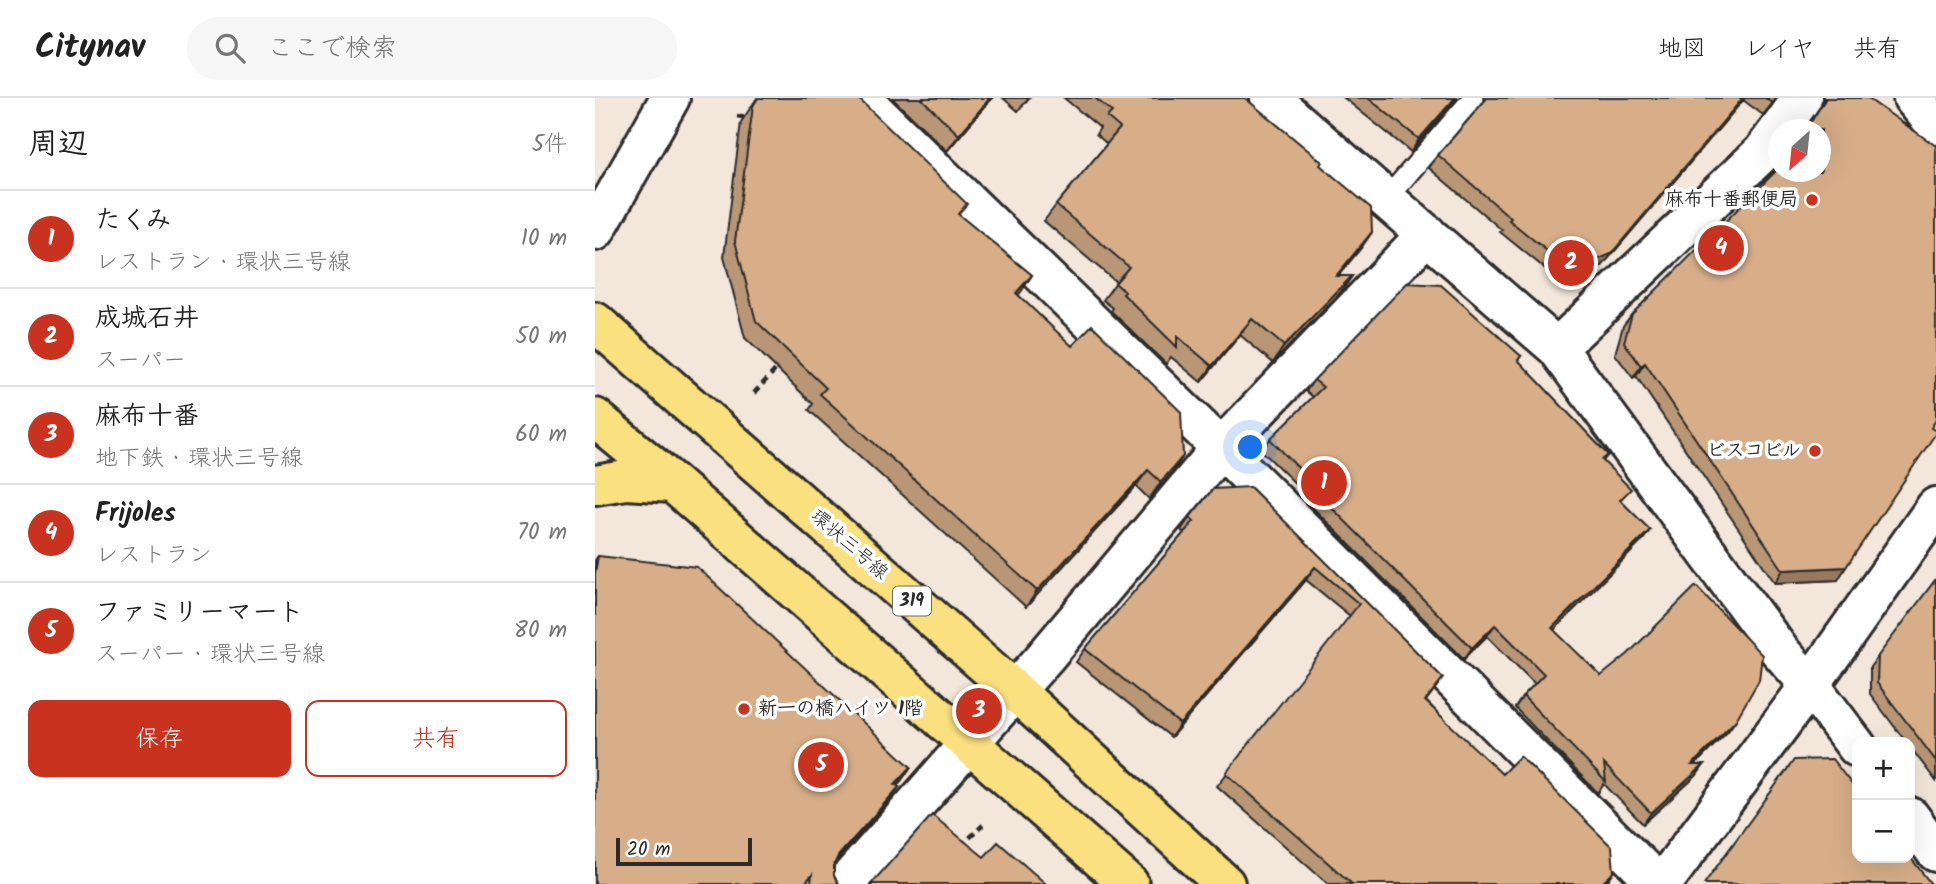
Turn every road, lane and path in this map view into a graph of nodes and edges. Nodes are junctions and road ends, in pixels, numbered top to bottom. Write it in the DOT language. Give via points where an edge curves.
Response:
graph roads {
  1 [pos="670,98"];
  2 [pos="861,98"];
  3 [pos="1270,98"];
  4 [pos="1473,98"];
  5 [pos="1802,98"];
  6 [pos="1913,98"];
  7 [pos="737,116"];
  8 [pos="1787,119"];
  9 [pos="759,120"];
  10 [pos="1936,125"];
  11 [pos="1768,145"];
  12 [pos="1388,197"];
  13 [pos="595,230"];
  14 [pos="1427,234"];
  15 [pos="595,322"];
  16 [pos="1557,348"];
  17 [pos="786,359"];
  18 [pos="754,393"];
  19 [pos="595,418"];
  20 [pos="1221,449"];
  21 [pos="673,483"];
  22 [pos="595,485"];
  23 [pos="1936,507"];
  24 [pos="1810,685"];
  25 [pos="1015,691"];
  26 [pos="1852,740"];
  27 [pos="970,743"];
  28 [pos="1915,824"];
  29 [pos="983,825"];
  30 [pos="1936,852"];
  31 [pos="953,854"];
  32 [pos="845,884"];
  33 [pos="1129,884"];
  34 [pos="1225,884"];
  35 [pos="1660,884"];
  1 -- 13 [label="street"];
  2 -- 20 [label="street"];
  3 -- 12 [label="street"];
  4 -- 12 [label="lane"];
  5 -- 8 [label="street"];
  6 -- 10 [label="street"];
  7 -- 9 [label="path"];
  11 -- 16 [label="street"];
  12 -- 14 [label="street"];
  14 -- 16 [label="street"];
  14 -- 20 [label="street"];
  15 -- 25 [label="main road, 環状三号線 / 319"];
  16 -- 24 [label="street" via="1779,650"];
  17 -- 18 [label="path"];
  19 -- 21 [label="main road"];
  20 -- 25 [label="street"];
  20 -- 35 [label="street"];
  21 -- 22 [label="main road" via="626,480"];
  21 -- 27 [label="main road"];
  23 -- 24 [label="street"];
  24 -- 26 [label="street"];
  24 -- 35 [label="street"];
  25 -- 27 [label="street"];
  25 -- 34 [label="main road, 環状三号線 / 319"];
  27 -- 32 [label="street"];
  27 -- 33 [label="main road"];
  28 -- 30 [label="street"];
  29 -- 31 [label="path"];
}
